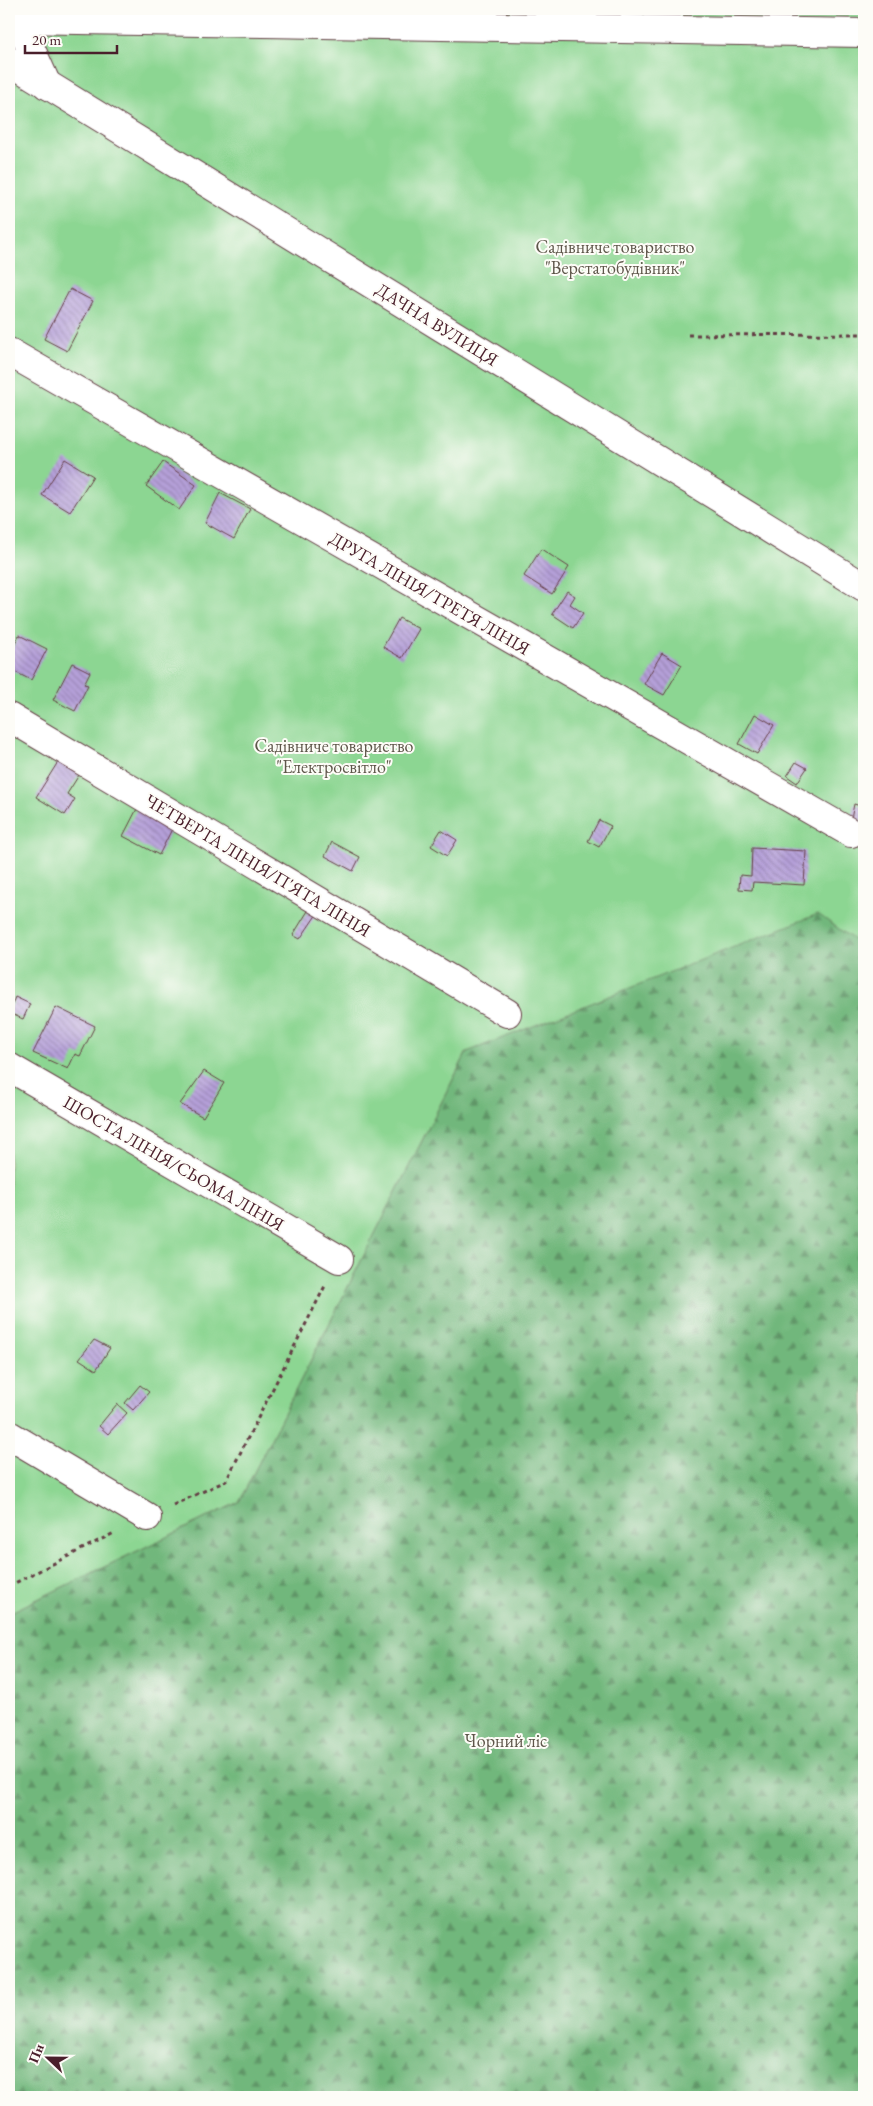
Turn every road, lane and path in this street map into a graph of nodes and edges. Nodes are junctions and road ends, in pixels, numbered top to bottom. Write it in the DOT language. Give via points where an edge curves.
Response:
graph roads {
  1 [pos="15,14"];
  2 [pos="864,33"];
  3 [pos="9,61"];
  4 [pos="47,85"];
  5 [pos="864,334"];
  6 [pos="688,335"];
  7 [pos="9,352"];
  8 [pos="864,587"];
  9 [pos="9,717"];
  10 [pos="851,833"];
  11 [pos="507,1013"];
  12 [pos="9,1067"];
  13 [pos="339,1259"];
  14 [pos="9,1435"];
  15 [pos="147,1517"];
  16 [pos="9,1586"];
  1 -- 2 [label="street"];
  1 -- 4 [label="street"];
  3 -- 4 [label="street, ДАЧНА ВУЛИЦЯ"];
  4 -- 8 [label="street, ДАЧНА ВУЛИЦЯ"];
  5 -- 6 [label="path"];
  7 -- 10 [label="street, ДРУГА ЛІНІЯ/ТРЕТЯ ЛІНІЯ"];
  9 -- 11 [label="street, ЧЕТВЕРТА ЛІНІЯ/П'ЯТА ЛІНІЯ"];
  12 -- 13 [label="street, ШОСТА ЛІНІЯ/СЬОМА ЛІНІЯ"];
  13 -- 15 [label="path" via="226,1481"];
  14 -- 15 [label="street"];
  15 -- 16 [label="path"];
}
